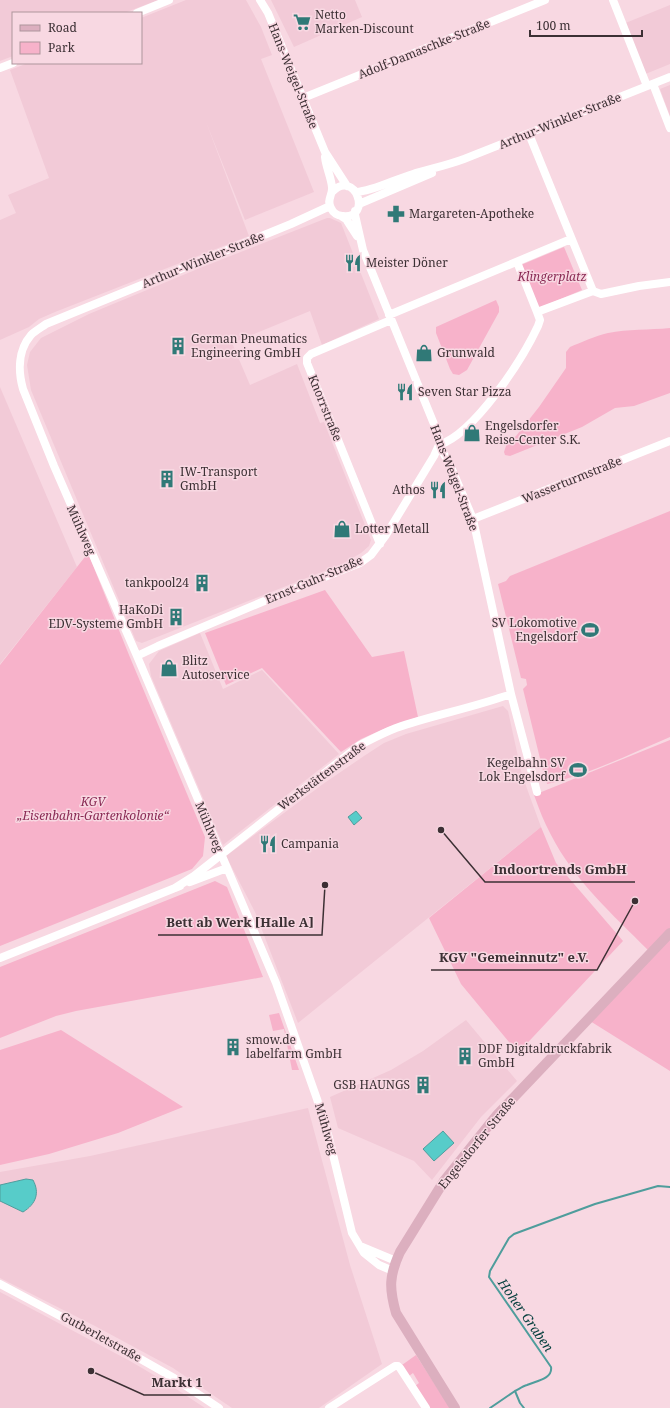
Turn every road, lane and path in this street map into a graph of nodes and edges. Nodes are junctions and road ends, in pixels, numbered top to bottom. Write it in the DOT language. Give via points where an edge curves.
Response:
graph roads {
  1 [pos="169,0"];
  2 [pos="260,0"];
  3 [pos="545,0"];
  4 [pos="613,0"];
  5 [pos="139,12"];
  6 [pos="12,63"];
  7 [pos="0,68"];
  8 [pos="670,77"];
  9 [pos="650,85"];
  10 [pos="303,98"];
  11 [pos="670,128"];
  12 [pos="529,134"];
  13 [pos="325,152"];
  14 [pos="449,165"];
  15 [pos="347,186"];
  16 [pos="332,192"];
  17 [pos="356,192"];
  18 [pos="330,206"];
  19 [pos="357,208"];
  20 [pos="341,216"];
  21 [pos="571,239"];
  22 [pos="361,242"];
  23 [pos="517,262"];
  24 [pos="670,282"];
  25 [pos="593,291"];
  26 [pos="537,312"];
  27 [pos="390,317"];
  28 [pos="34,418"];
  29 [pos="670,441"];
  30 [pos="439,445"];
  31 [pos="473,519"];
  32 [pos="380,544"];
  33 [pos="137,656"];
  34 [pos="511,694"];
  35 [pos="537,792"];
  36 [pos="221,855"];
  37 [pos="227,868"];
  38 [pos="175,888"];
  39 [pos="670,933"];
  40 [pos="0,958"];
  41 [pos="394,1266"];
  42 [pos="0,1284"];
  43 [pos="219,1408"];
  44 [pos="329,1408"];
  45 [pos="426,1408"];
  46 [pos="455,1408"];
  1 -- 5 [label="street"];
  2 -- 10 [label="street, Hans-Weigel-Straße" via="268,13"];
  3 -- 10 [label="street, Adolf-Damaschke-Straße"];
  4 -- 9 [label="street"];
  6 -- 7 [label="street"];
  8 -- 9 [label="street, Arthur-Winkler-Straße"];
  9 -- 11 [label="street"];
  9 -- 12 [label="street, Arthur-Winkler-Straße"];
  10 -- 13 [label="street, Hans-Weigel-Straße"];
  12 -- 14 [label="street, Arthur-Winkler-Straße"];
  12 -- 21 [label="street"];
  13 -- 15 [label="street, Hans-Weigel-Straße"];
  13 -- 16 [label="street, Hans-Weigel-Straße"];
  14 -- 17 [label="street, Arthur-Winkler-Straße"];
  14 -- 19 [label="street, Arthur-Winkler-Straße"];
  15 -- 16 [label="street"];
  15 -- 17 [label="street"];
  16 -- 18 [label="street" via="329,197"];
  17 -- 19 [label="street"];
  18 -- 20 [label="street" via="334,213"];
  18 -- 28 [label="street, Arthur-Winkler-Straße" via="46,324 31,335 24,347 20,363 19,376"];
  19 -- 20 [label="street" via="349,216"];
  19 -- 22 [label="street, Hans-Weigel-Straße" via="355,215"];
  20 -- 22 [label="street, Hans-Weigel-Straße"];
  21 -- 23 [label="street"];
  21 -- 25 [label="street"];
  22 -- 27 [label="street, Hans-Weigel-Straße"];
  23 -- 26 [label="street"];
  23 -- 27 [label="street"];
  24 -- 25 [label="street" via="601,294"];
  25 -- 26 [label="street"];
  26 -- 30 [label="street" via="540,320 538,326 509,375 462,432"];
  27 -- 30 [label="street, Hans-Weigel-Straße" via="436,429"];
  27 -- 32 [label="street, Knorrstraße" via="307,358"];
  28 -- 33 [label="street, Mühlweg"];
  29 -- 31 [label="street, Wasserturmstraße"];
  30 -- 31 [label="street, Hans-Weigel-Straße"];
  30 -- 32 [label="street, Ernst-Guhr-Straße"];
  31 -- 34 [label="street, Hans-Weigel-Straße"];
  32 -- 33 [label="street, Ernst-Guhr-Straße" via="360,563"];
  33 -- 36 [label="street, Mühlweg"];
  34 -- 35 [label="street, Hans-Weigel-Straße"];
  34 -- 36 [label="street, Werkstättenstraße" via="397,728 360,745"];
  36 -- 37 [label="street, Mühlweg"];
  36 -- 38 [label="street, Werkstättenstraße"];
  37 -- 38 [label="street, Werkstättenstraße"];
  37 -- 41 [label="street, Mühlweg" via="276,983 311,1079 329,1138 352,1233 360,1246"];
  38 -- 40 [label="street, Werkstättenstraße"];
  39 -- 41 [label="main road, Engelsdorfer Straße" via="497,1115 444,1181"];
  41 -- 46 [label="main road, Engelsdorfer Straße" via="390,1290 396,1313"];
  42 -- 43 [label="street, Gutberletstraße" via="137,1357"];
  44 -- 45 [label="street" via="398,1366"];
}
